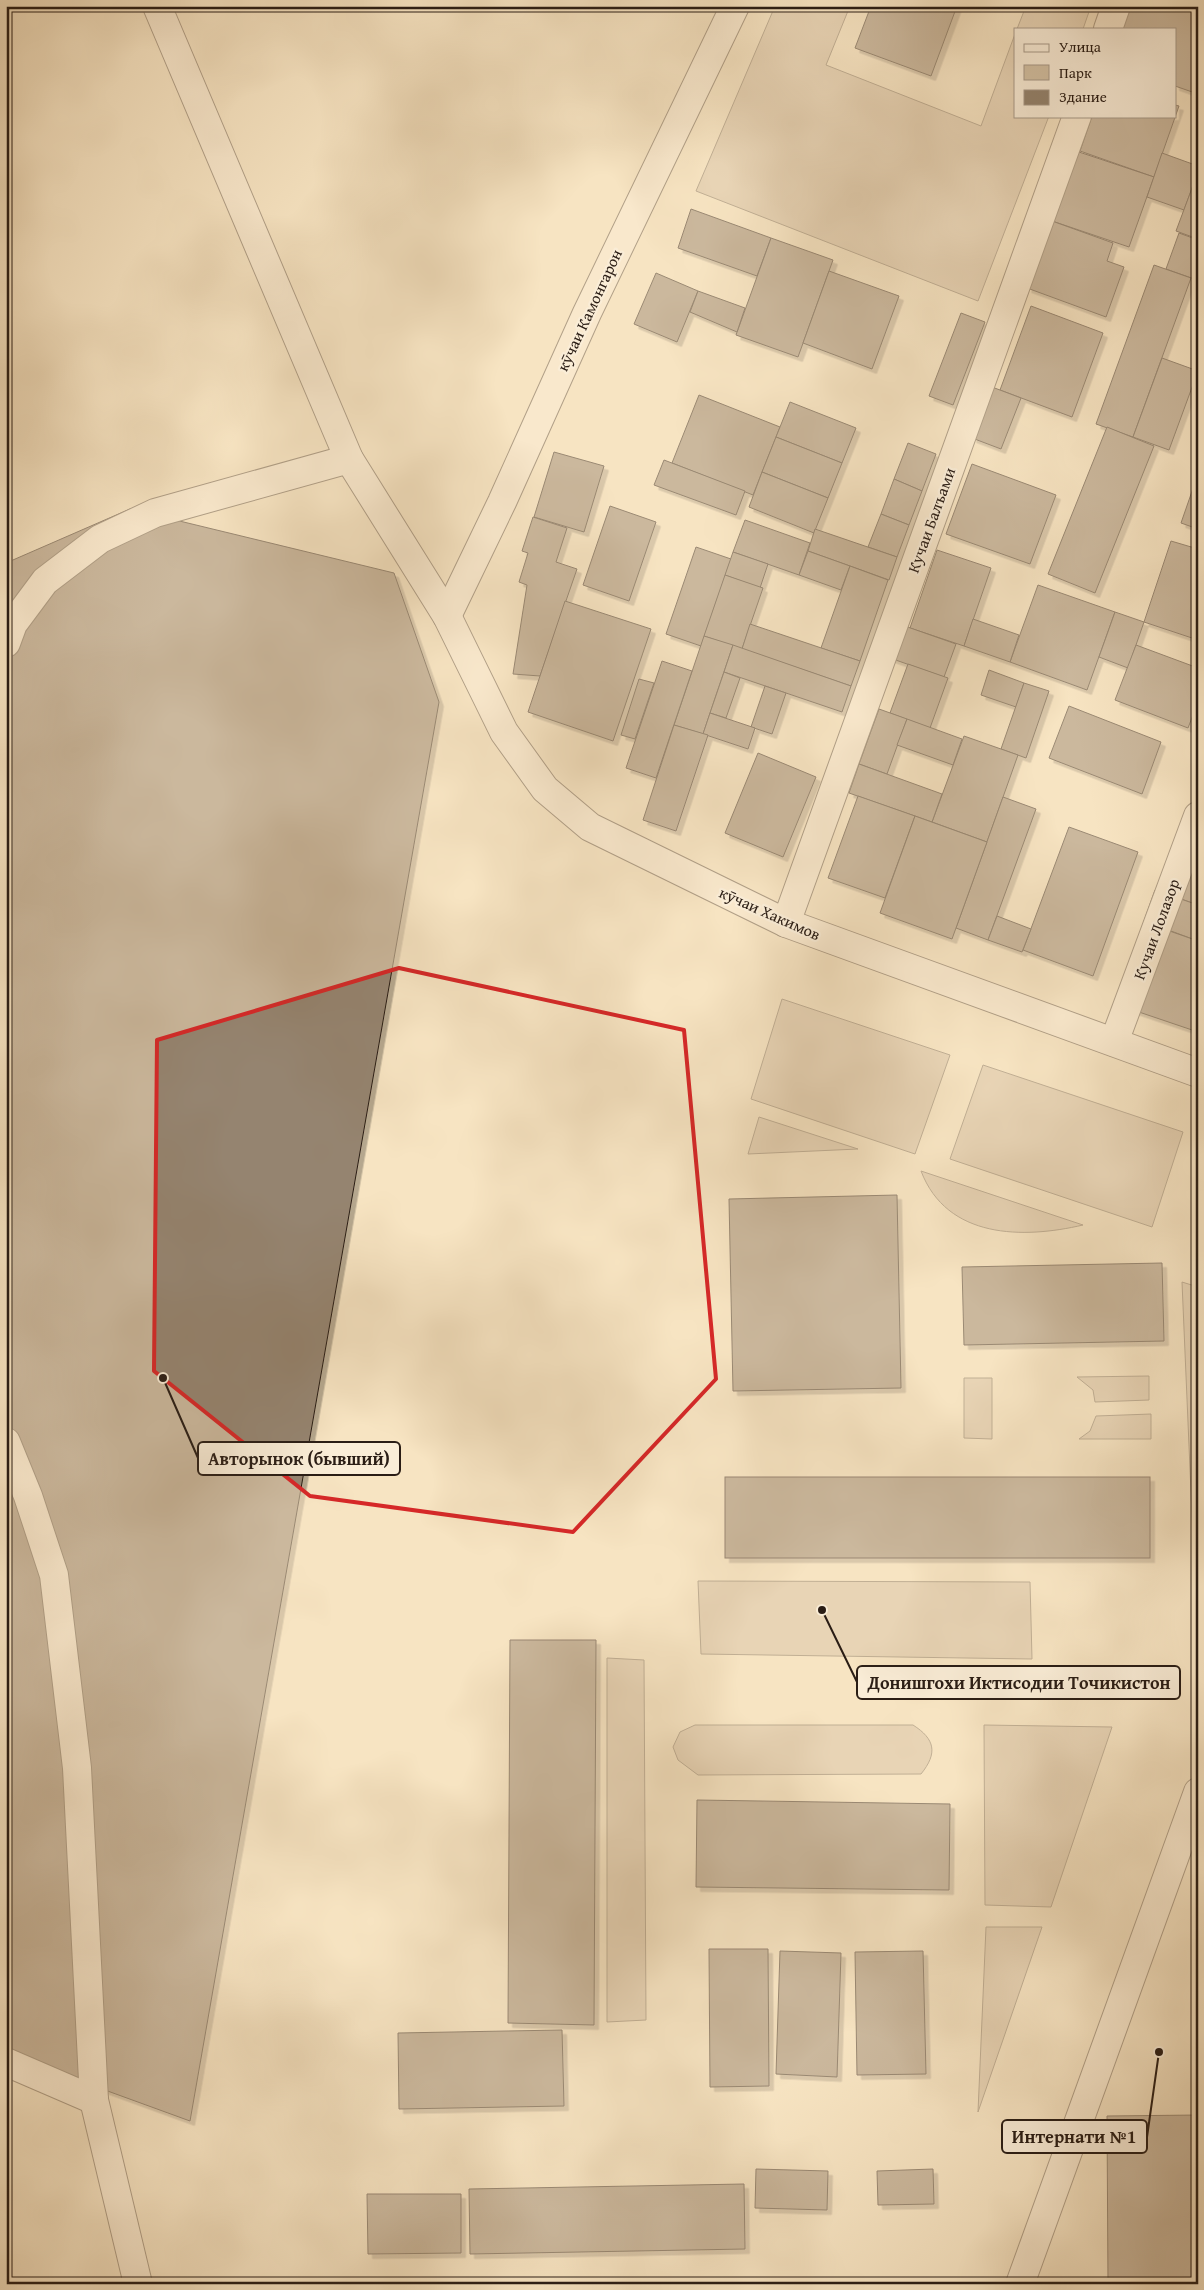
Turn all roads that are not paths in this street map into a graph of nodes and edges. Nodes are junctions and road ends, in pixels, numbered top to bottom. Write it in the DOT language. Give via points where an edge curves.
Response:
graph roads {
  1 [pos="157,6"];
  2 [pos="736,6"];
  3 [pos="1116,6"];
  4 [pos="1108,28"];
  5 [pos="1076,118"];
  6 [pos="349,459"];
  7 [pos="447,616"];
  8 [pos="6,643"];
  9 [pos="1198,816"];
  10 [pos="786,923"];
  11 [pos="1114,1042"];
  12 [pos="1198,1073"];
  13 [pos="6,1442"];
  14 [pos="1198,1792"];
  15 [pos="6,2062"];
  16 [pos="94,2100"];
  17 [pos="138,2284"];
  18 [pos="1020,2284"];
  1 -- 6 [label="street, кӯчаи Хакимов"];
  2 -- 7 [label="street, кӯчаи Камонгарон" via="586,313"];
  3 -- 4 [label="street"];
  5 -- 10 [label="street, Кучаи Балъами"];
  6 -- 7 [label="street, кӯчаи Хакимов"];
  6 -- 8 [label="street" via="155,513 100,539 45,581 14,624"];
  7 -- 10 [label="street, кӯчаи Хакимов" via="504,732 545,789 590,828"];
  9 -- 11 [label="street, Кучаи Лолазор"];
  10 -- 11 [label="street, кӯчаи Хакимов"];
  11 -- 12 [label="street, кӯчаи Хакимов"];
  13 -- 16 [label="street" via="54,1575 77,1768"];
  14 -- 18 [label="street"];
  15 -- 16 [label="street"];
  16 -- 17 [label="street"];
}
